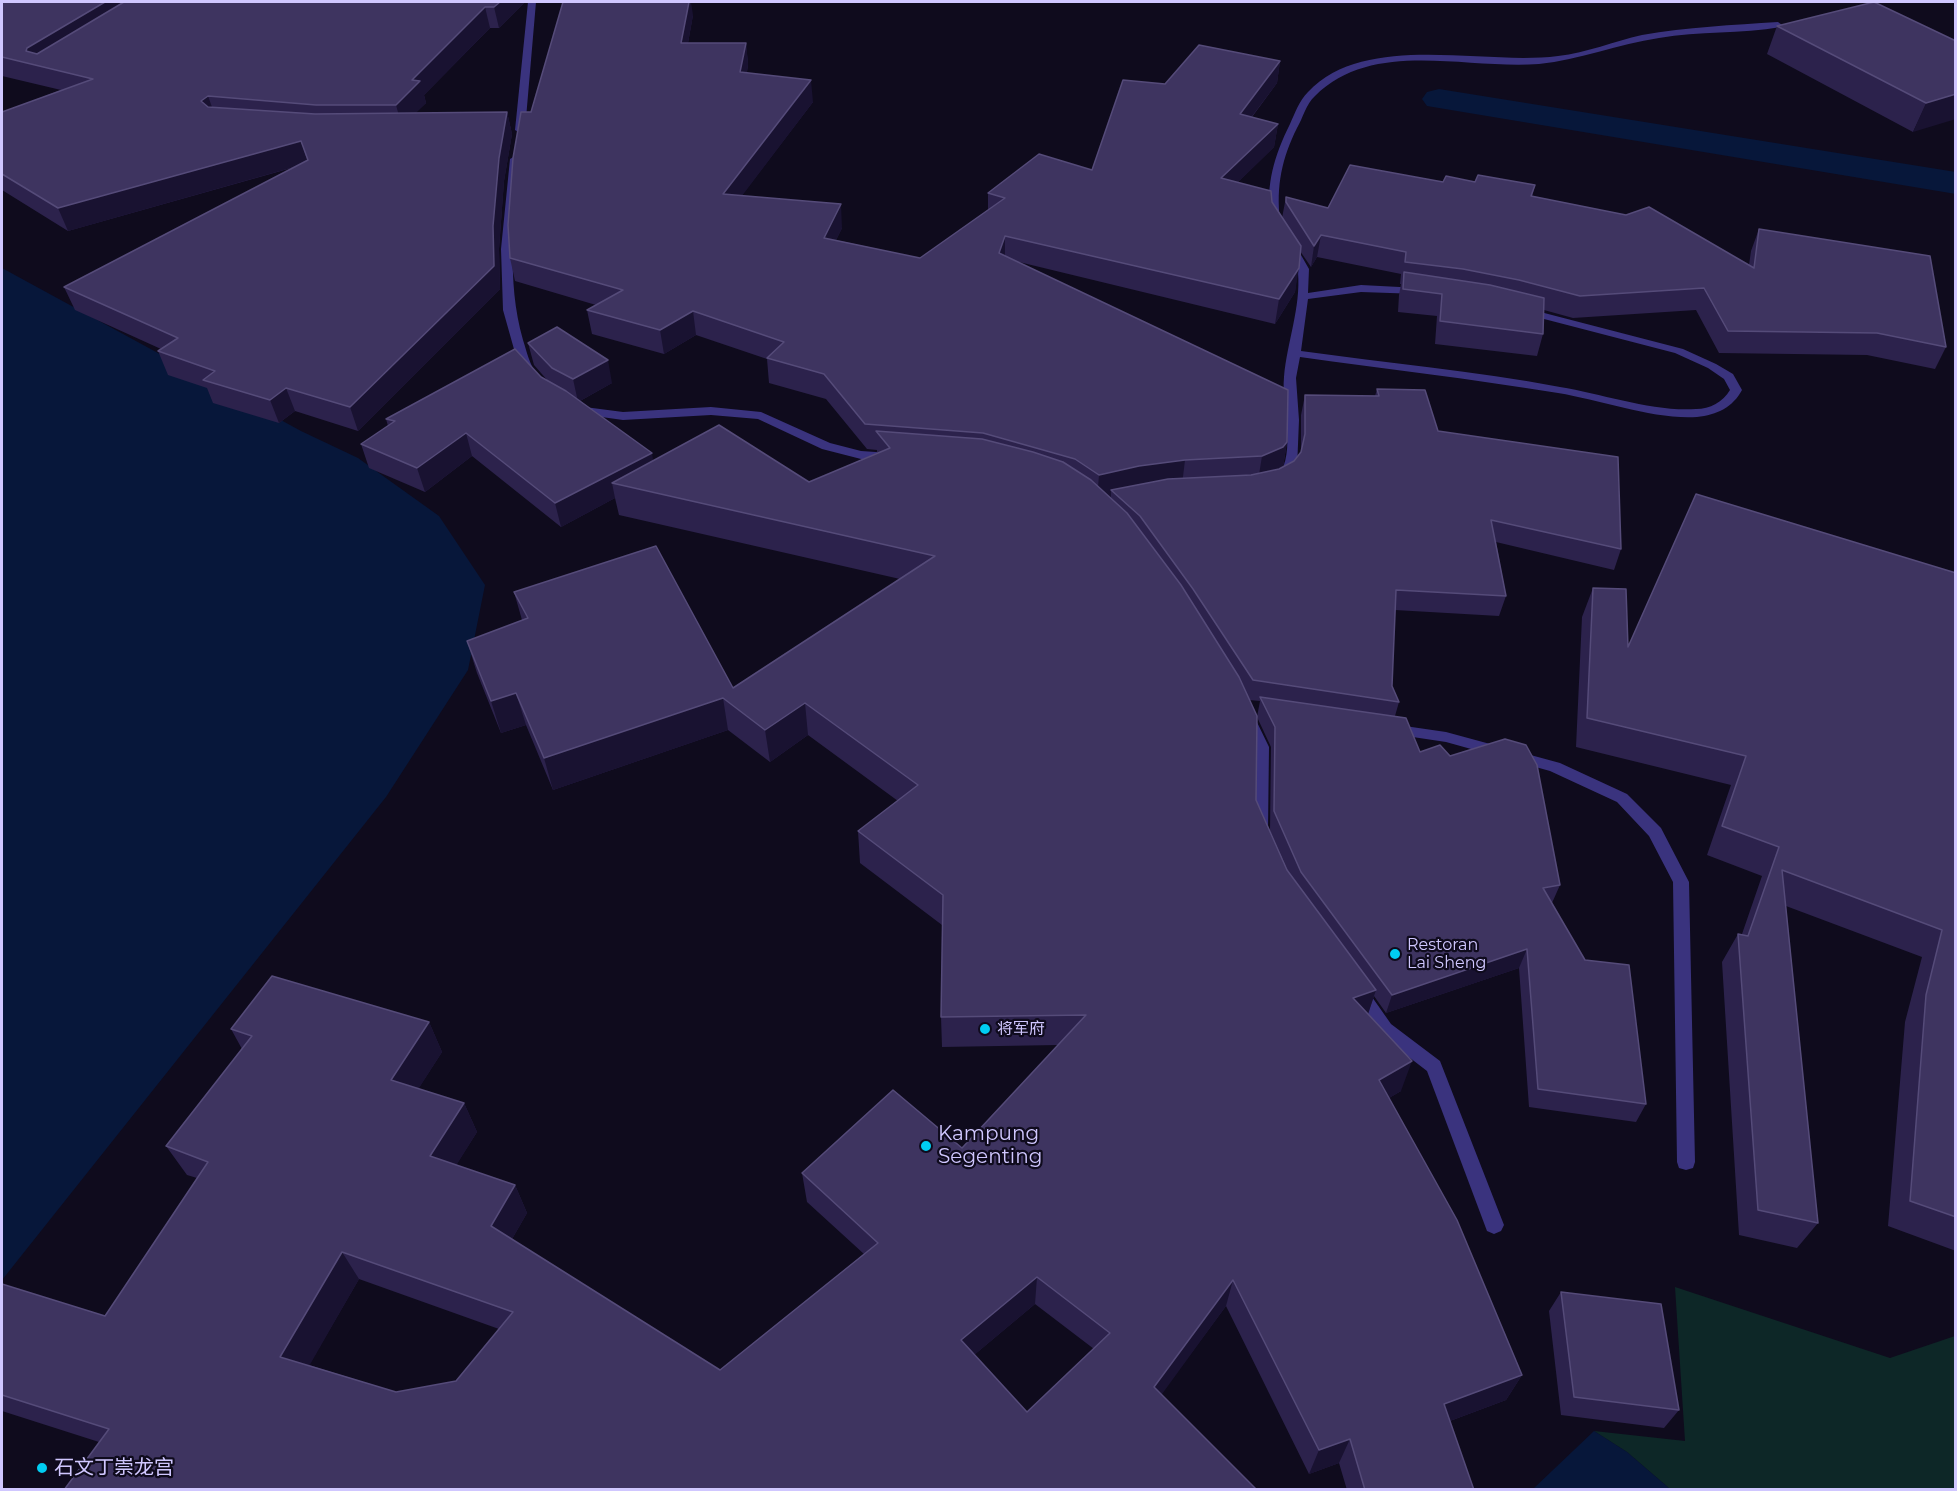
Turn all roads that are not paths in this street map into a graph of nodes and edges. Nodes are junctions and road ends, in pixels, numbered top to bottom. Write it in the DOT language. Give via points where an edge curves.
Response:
graph roads {
  1 [pos="532,2"];
  2 [pos="1778,25"];
  3 [pos="523,108"];
  4 [pos="507,117"];
  5 [pos="1434,293"];
  6 [pos="1303,297"];
  7 [pos="1513,308"];
  8 [pos="1294,354"];
  9 [pos="538,382"];
  10 [pos="561,401"];
  11 [pos="901,457"];
  12 [pos="1276,480"];
  13 [pos="1265,710"];
  14 [pos="1378,727"];
  15 [pos="1265,842"];
  16 [pos="1351,981"];
  17 [pos="1686,1162"];
  18 [pos="1494,1225"];
  1 -- 3 [label="street"];
  2 -- 6 [label="street" via="1644,38 1559,59 1505,62 1410,58 1372,63 1340,73 1311,94 1279,153 1272,197 1276,224 1304,269"];
  3 -- 4 [label="street"];
  3 -- 9 [label="street" via="511,181 506,249 509,310 525,367"];
  5 -- 6 [label="street" via="1366,287"];
  6 -- 8 [label="street"];
  7 -- 8 [label="street" via="1679,351 1729,377 1736,390 1720,407 1699,413 1674,413 1559,390"];
  8 -- 12 [label="street" via="1290,378 1291,469"];
  10 -- 11 [label="street" via="580,411 623,416 711,411 761,416 826,446 861,455"];
  13 -- 15 [label="street" via="1243,707 1261,747 1260,831"];
  14 -- 17 [label="street" via="1446,737 1555,767 1622,798 1655,832 1681,882"];
  16 -- 18 [label="street" via="1386,1029 1434,1066"];
}
